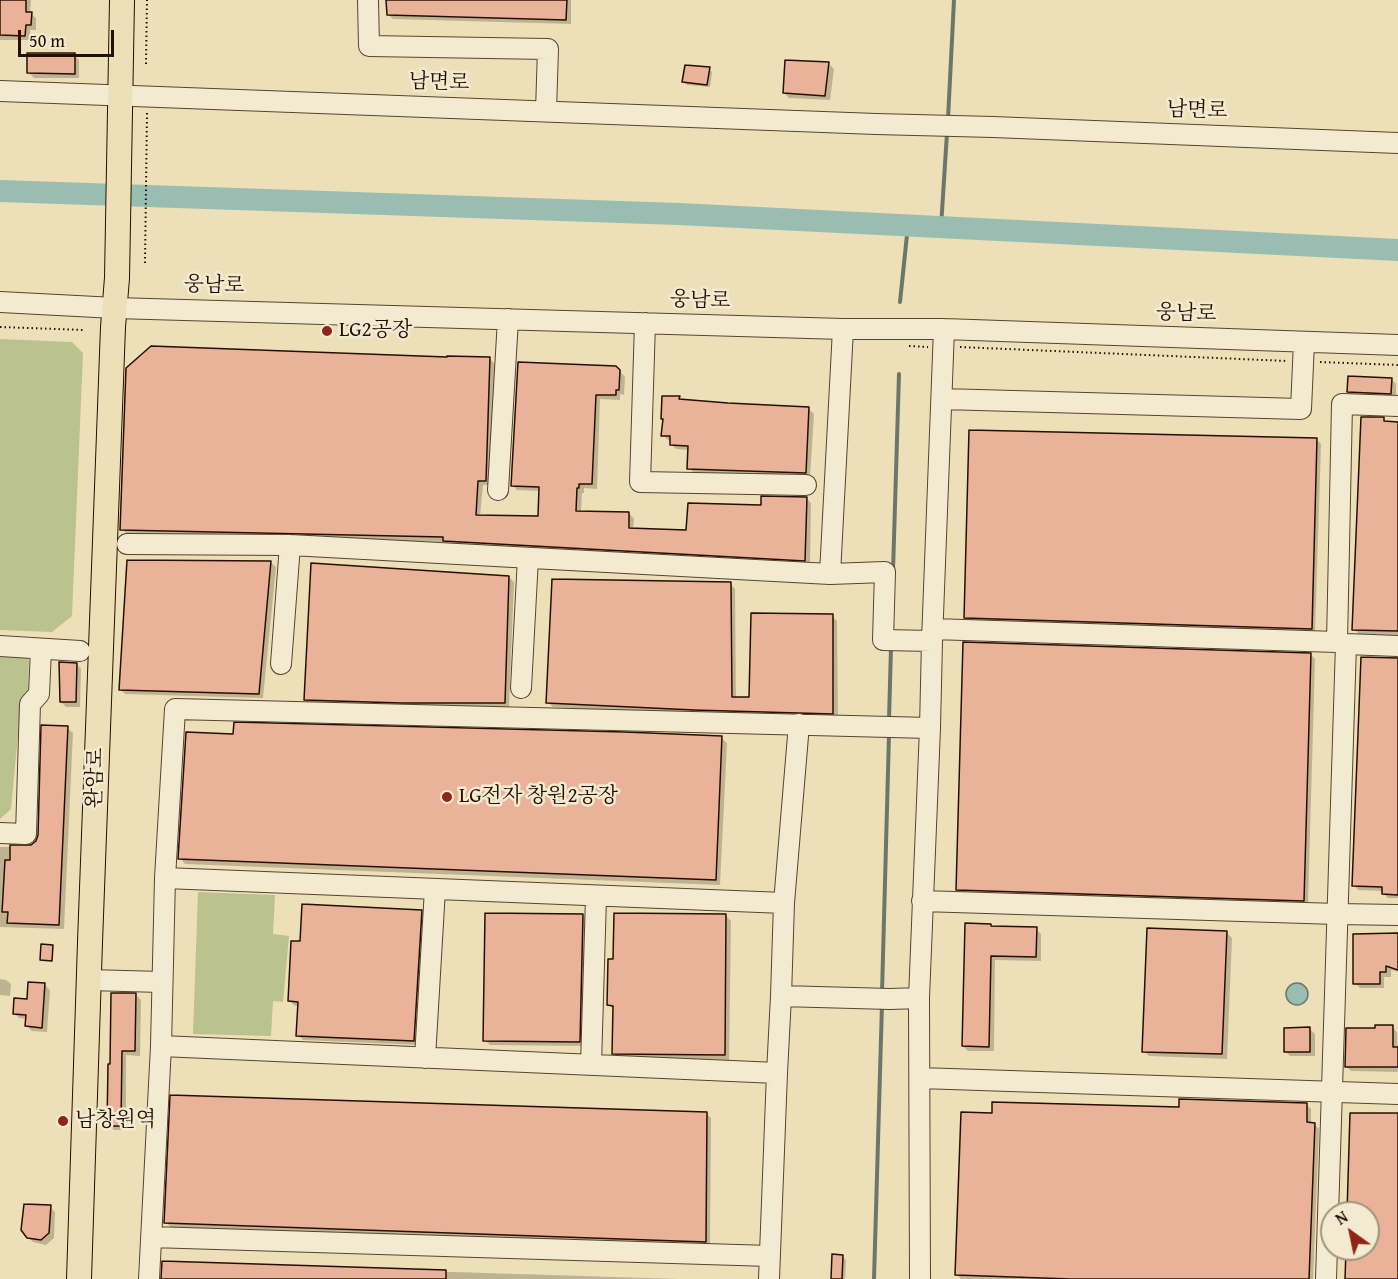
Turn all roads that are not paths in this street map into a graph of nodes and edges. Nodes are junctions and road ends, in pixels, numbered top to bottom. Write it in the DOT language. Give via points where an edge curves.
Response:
graph roads {
  1 [pos="122,0"];
  2 [pos="368,0"];
  3 [pos="0,91"];
  4 [pos="121,102"];
  5 [pos="546,111"];
  6 [pos="1398,143"];
  7 [pos="0,302"];
  8 [pos="115,308"];
  9 [pos="508,319"];
  10 [pos="645,323"];
  11 [pos="843,329"];
  12 [pos="944,329"];
  13 [pos="1304,342"];
  14 [pos="1398,345"];
  15 [pos="942,399"];
  16 [pos="1398,406"];
  17 [pos="806,485"];
  18 [pos="498,490"];
  19 [pos="127,544"];
  20 [pos="290,545"];
  21 [pos="528,558"];
  22 [pos="830,574"];
  23 [pos="932,635"];
  24 [pos="1341,643"];
  25 [pos="0,646"];
  26 [pos="1398,646"];
  27 [pos="41,649"];
  28 [pos="80,651"];
  29 [pos="281,664"];
  30 [pos="521,688"];
  31 [pos="799,724"];
  32 [pos="930,728"];
  33 [pos="0,833"];
  34 [pos="165,878"];
  35 [pos="435,889"];
  36 [pos="596,897"];
  37 [pos="922,901"];
  38 [pos="784,903"];
  39 [pos="1337,914"];
  40 [pos="1398,915"];
  41 [pos="88,980"];
  42 [pos="162,982"];
  43 [pos="781,996"];
  44 [pos="919,998"];
  45 [pos="161,1046"];
  46 [pos="425,1058"];
  47 [pos="591,1065"];
  48 [pos="777,1073"];
  49 [pos="920,1078"];
  50 [pos="1332,1091"];
  51 [pos="1398,1094"];
  52 [pos="151,1237"];
  53 [pos="770,1256"];
  54 [pos="79,1279"];
  55 [pos="148,1279"];
  56 [pos="769,1279"];
  57 [pos="920,1279"];
  58 [pos="1326,1279"];
  1 -- 4 [label="main road"];
  2 -- 5 [label="street" via="369,46 548,49"];
  3 -- 4 [label="street, 남면로"];
  4 -- 5 [label="street, 남면로"];
  4 -- 8 [label="main road, 완암로"];
  5 -- 6 [label="street, 남면로"];
  7 -- 8 [label="street, 웅남로"];
  8 -- 9 [label="street, 웅남로"];
  8 -- 41 [label="main road, 완암로"];
  9 -- 10 [label="street, 웅남로"];
  9 -- 18 [label="street"];
  10 -- 11 [label="street, 웅남로"];
  10 -- 17 [label="street" via="640,482"];
  11 -- 12 [label="street, 웅남로"];
  11 -- 22 [label="street"];
  12 -- 13 [label="street, 웅남로"];
  12 -- 15 [label="street"];
  13 -- 14 [label="street, 웅남로"];
  13 -- 15 [label="street" via="1301,409"];
  15 -- 23 [label="street"];
  16 -- 24 [label="street" via="1342,404"];
  19 -- 20 [label="street"];
  20 -- 21 [label="street"];
  20 -- 29 [label="street"];
  21 -- 22 [label="street"];
  21 -- 30 [label="street"];
  22 -- 23 [label="street" via="885,572 892,641"];
  23 -- 24 [label="street"];
  23 -- 32 [label="street"];
  24 -- 26 [label="street"];
  24 -- 39 [label="street"];
  25 -- 27 [label="street"];
  27 -- 28 [label="street"];
  27 -- 33 [label="street" via="39,694 30,704 26,834"];
  31 -- 32 [label="street"];
  31 -- 34 [label="street" via="176,709"];
  31 -- 38 [label="street"];
  32 -- 37 [label="street"];
  34 -- 35 [label="street"];
  34 -- 42 [label="street"];
  35 -- 36 [label="street"];
  35 -- 46 [label="street"];
  36 -- 38 [label="street"];
  36 -- 47 [label="street"];
  37 -- 39 [label="street"];
  37 -- 44 [label="street"];
  38 -- 43 [label="street"];
  39 -- 40 [label="street"];
  39 -- 50 [label="street"];
  41 -- 42 [label="street"];
  41 -- 54 [label="main road, 완암로"];
  42 -- 45 [label="street"];
  43 -- 44 [label="street"];
  43 -- 48 [label="street"];
  44 -- 49 [label="street"];
  45 -- 46 [label="street"];
  45 -- 52 [label="street"];
  46 -- 47 [label="street"];
  47 -- 48 [label="street"];
  48 -- 53 [label="street"];
  49 -- 50 [label="street"];
  49 -- 57 [label="street"];
  50 -- 51 [label="street"];
  50 -- 58 [label="street"];
  52 -- 53 [label="street"];
  52 -- 55 [label="street"];
  53 -- 56 [label="street"];
}
